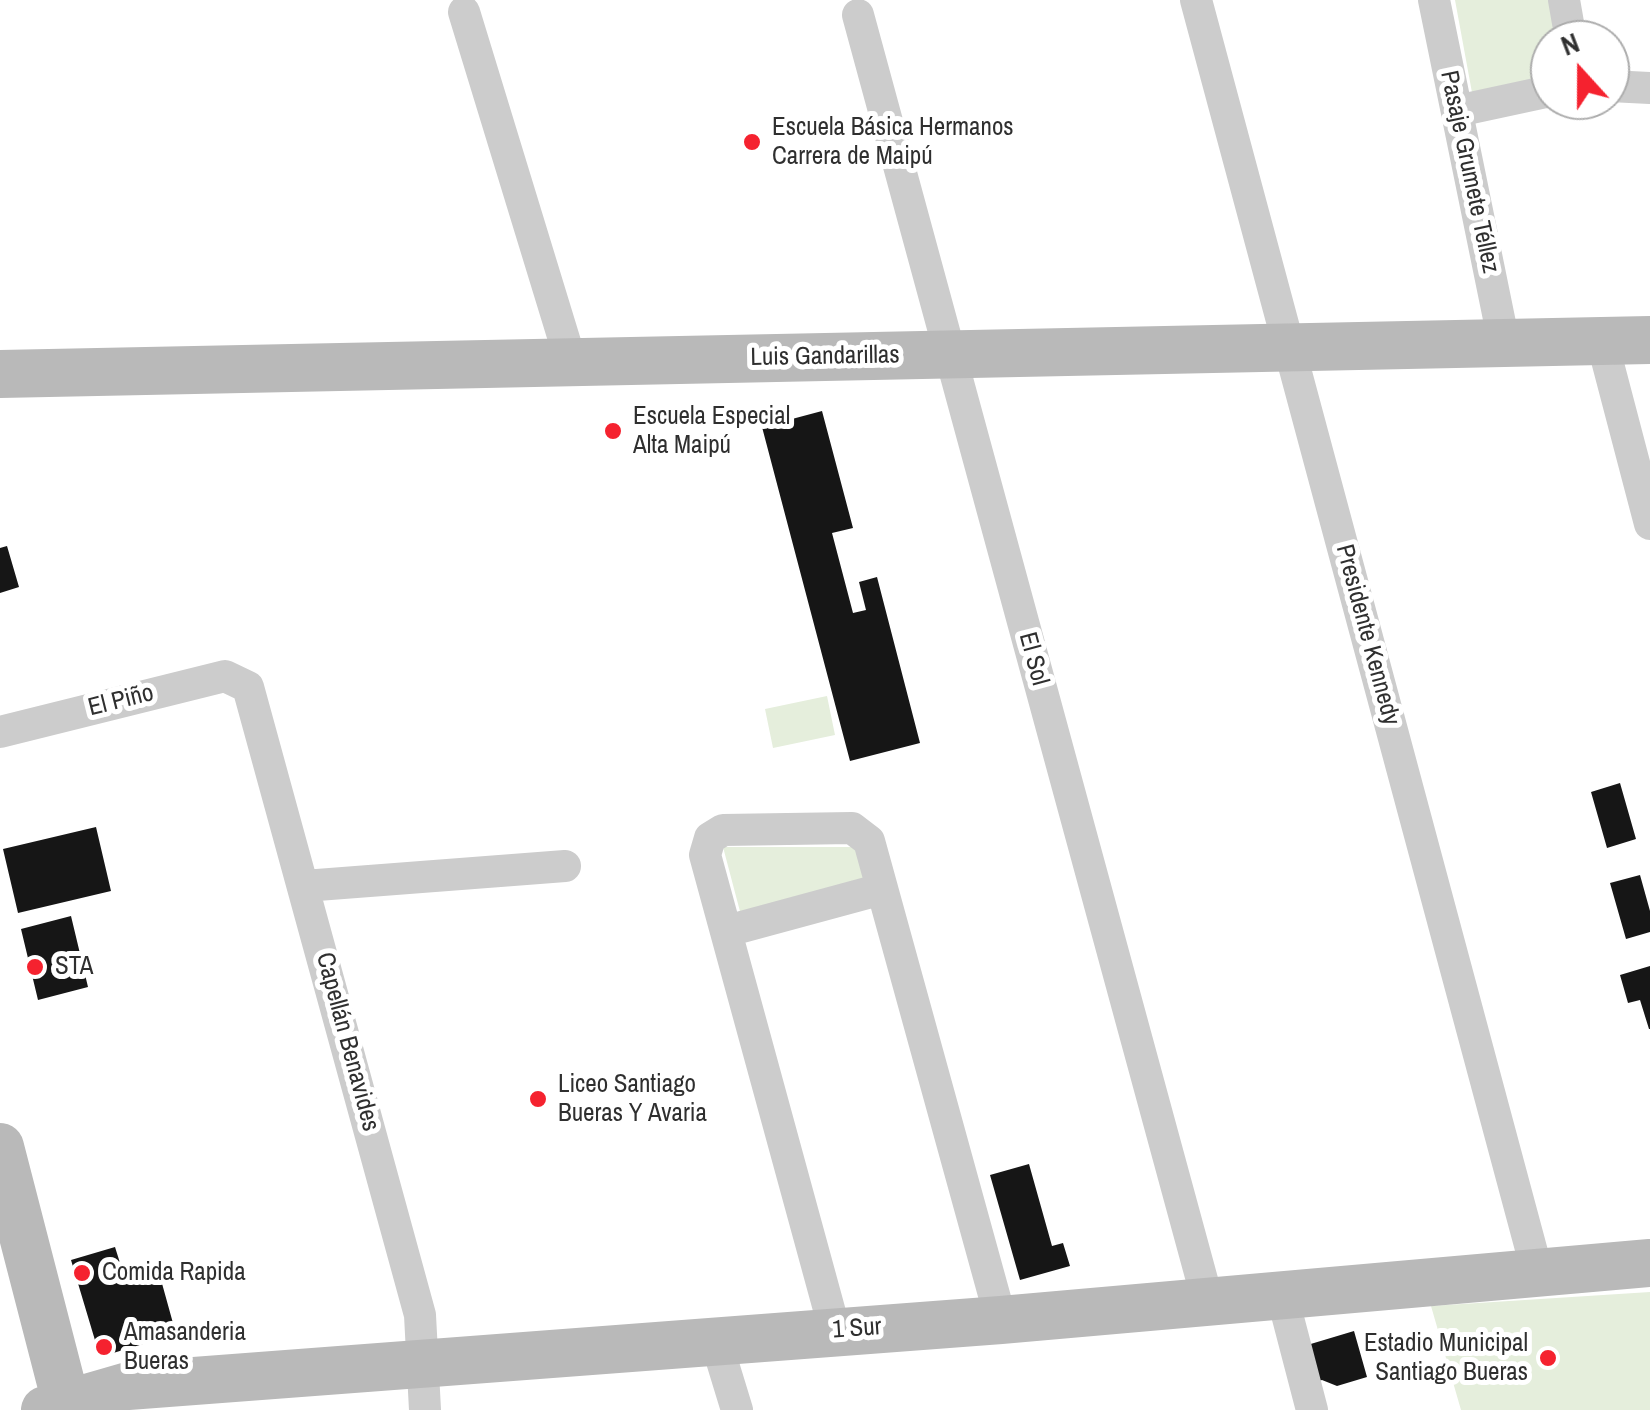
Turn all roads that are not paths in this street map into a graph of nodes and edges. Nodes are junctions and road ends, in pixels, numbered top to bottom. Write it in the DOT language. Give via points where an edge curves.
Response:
graph roads {
  1 [pos="1196,0"];
  2 [pos="1434,0"];
  3 [pos="464,12"];
  4 [pos="858,15"];
  5 [pos="1530,95"];
  6 [pos="1457,110"];
  7 [pos="1650,340"];
  8 [pos="1602,341"];
  9 [pos="1504,343"];
  10 [pos="1290,348"];
  11 [pos="950,354"];
  12 [pos="571,362"];
  13 [pos="0,374"];
  14 [pos="1650,524"];
  15 [pos="242,681"];
  16 [pos="0,732"];
  17 [pos="564,866"];
  18 [pos="304,886"];
  19 [pos="882,890"];
  20 [pos="726,931"];
  21 [pos="0,1147"];
  22 [pos="1650,1263"];
  23 [pos="1537,1271"];
  24 [pos="1282,1295"];
  25 [pos="1208,1302"];
  26 [pos="1001,1320"];
  27 [pos="835,1330"];
  28 [pos="716,1338"];
  29 [pos="424,1362"];
  30 [pos="60,1407"];
  31 [pos="425,1410"];
  32 [pos="737,1410"];
  33 [pos="1312,1410"];
  1 -- 10 [label="street, Presidente Kennedy"];
  2 -- 6 [label="street, Pasaje Grumete Téllez"];
  3 -- 12 [label="street"];
  4 -- 11 [label="street, El Sol"];
  5 -- 6 [label="street"];
  6 -- 9 [label="street, Pasaje Grumete Téllez"];
  7 -- 8 [label="street, Luis Gandarillas"];
  8 -- 9 [label="street, Luis Gandarillas"];
  8 -- 14 [label="street"];
  9 -- 10 [label="street, Luis Gandarillas"];
  10 -- 11 [label="street, Luis Gandarillas"];
  10 -- 23 [label="street, Presidente Kennedy"];
  11 -- 12 [label="street, Luis Gandarillas"];
  11 -- 25 [label="street, El Sol"];
  12 -- 13 [label="street, Luis Gandarillas"];
  15 -- 16 [label="street, El Piño" via="216,678"];
  15 -- 18 [label="street, Capellán Benavides" via="252,693"];
  17 -- 18 [label="street"];
  18 -- 29 [label="street, Capellán Benavides" via="420,1315"];
  19 -- 20 [label="street"];
  19 -- 20 [label="street" via="868,842 852,828 723,830 710,838 705,854"];
  19 -- 26 [label="street"];
  20 -- 27 [label="street"];
  21 -- 30 [label="street"];
  22 -- 23 [label="street, 1 Sur"];
  23 -- 24 [label="street, 1 Sur"];
  24 -- 25 [label="street, 1 Sur"];
  24 -- 33 [label="street"];
  25 -- 26 [label="street, 1 Sur"];
  26 -- 27 [label="street, 1 Sur"];
  27 -- 28 [label="street, 1 Sur"];
  28 -- 29 [label="street, 1 Sur"];
  28 -- 32 [label="street"];
  29 -- 30 [label="street, 1 Sur" via="128,1386"];
  29 -- 31 [label="street, Capellán Benavides"];
}
